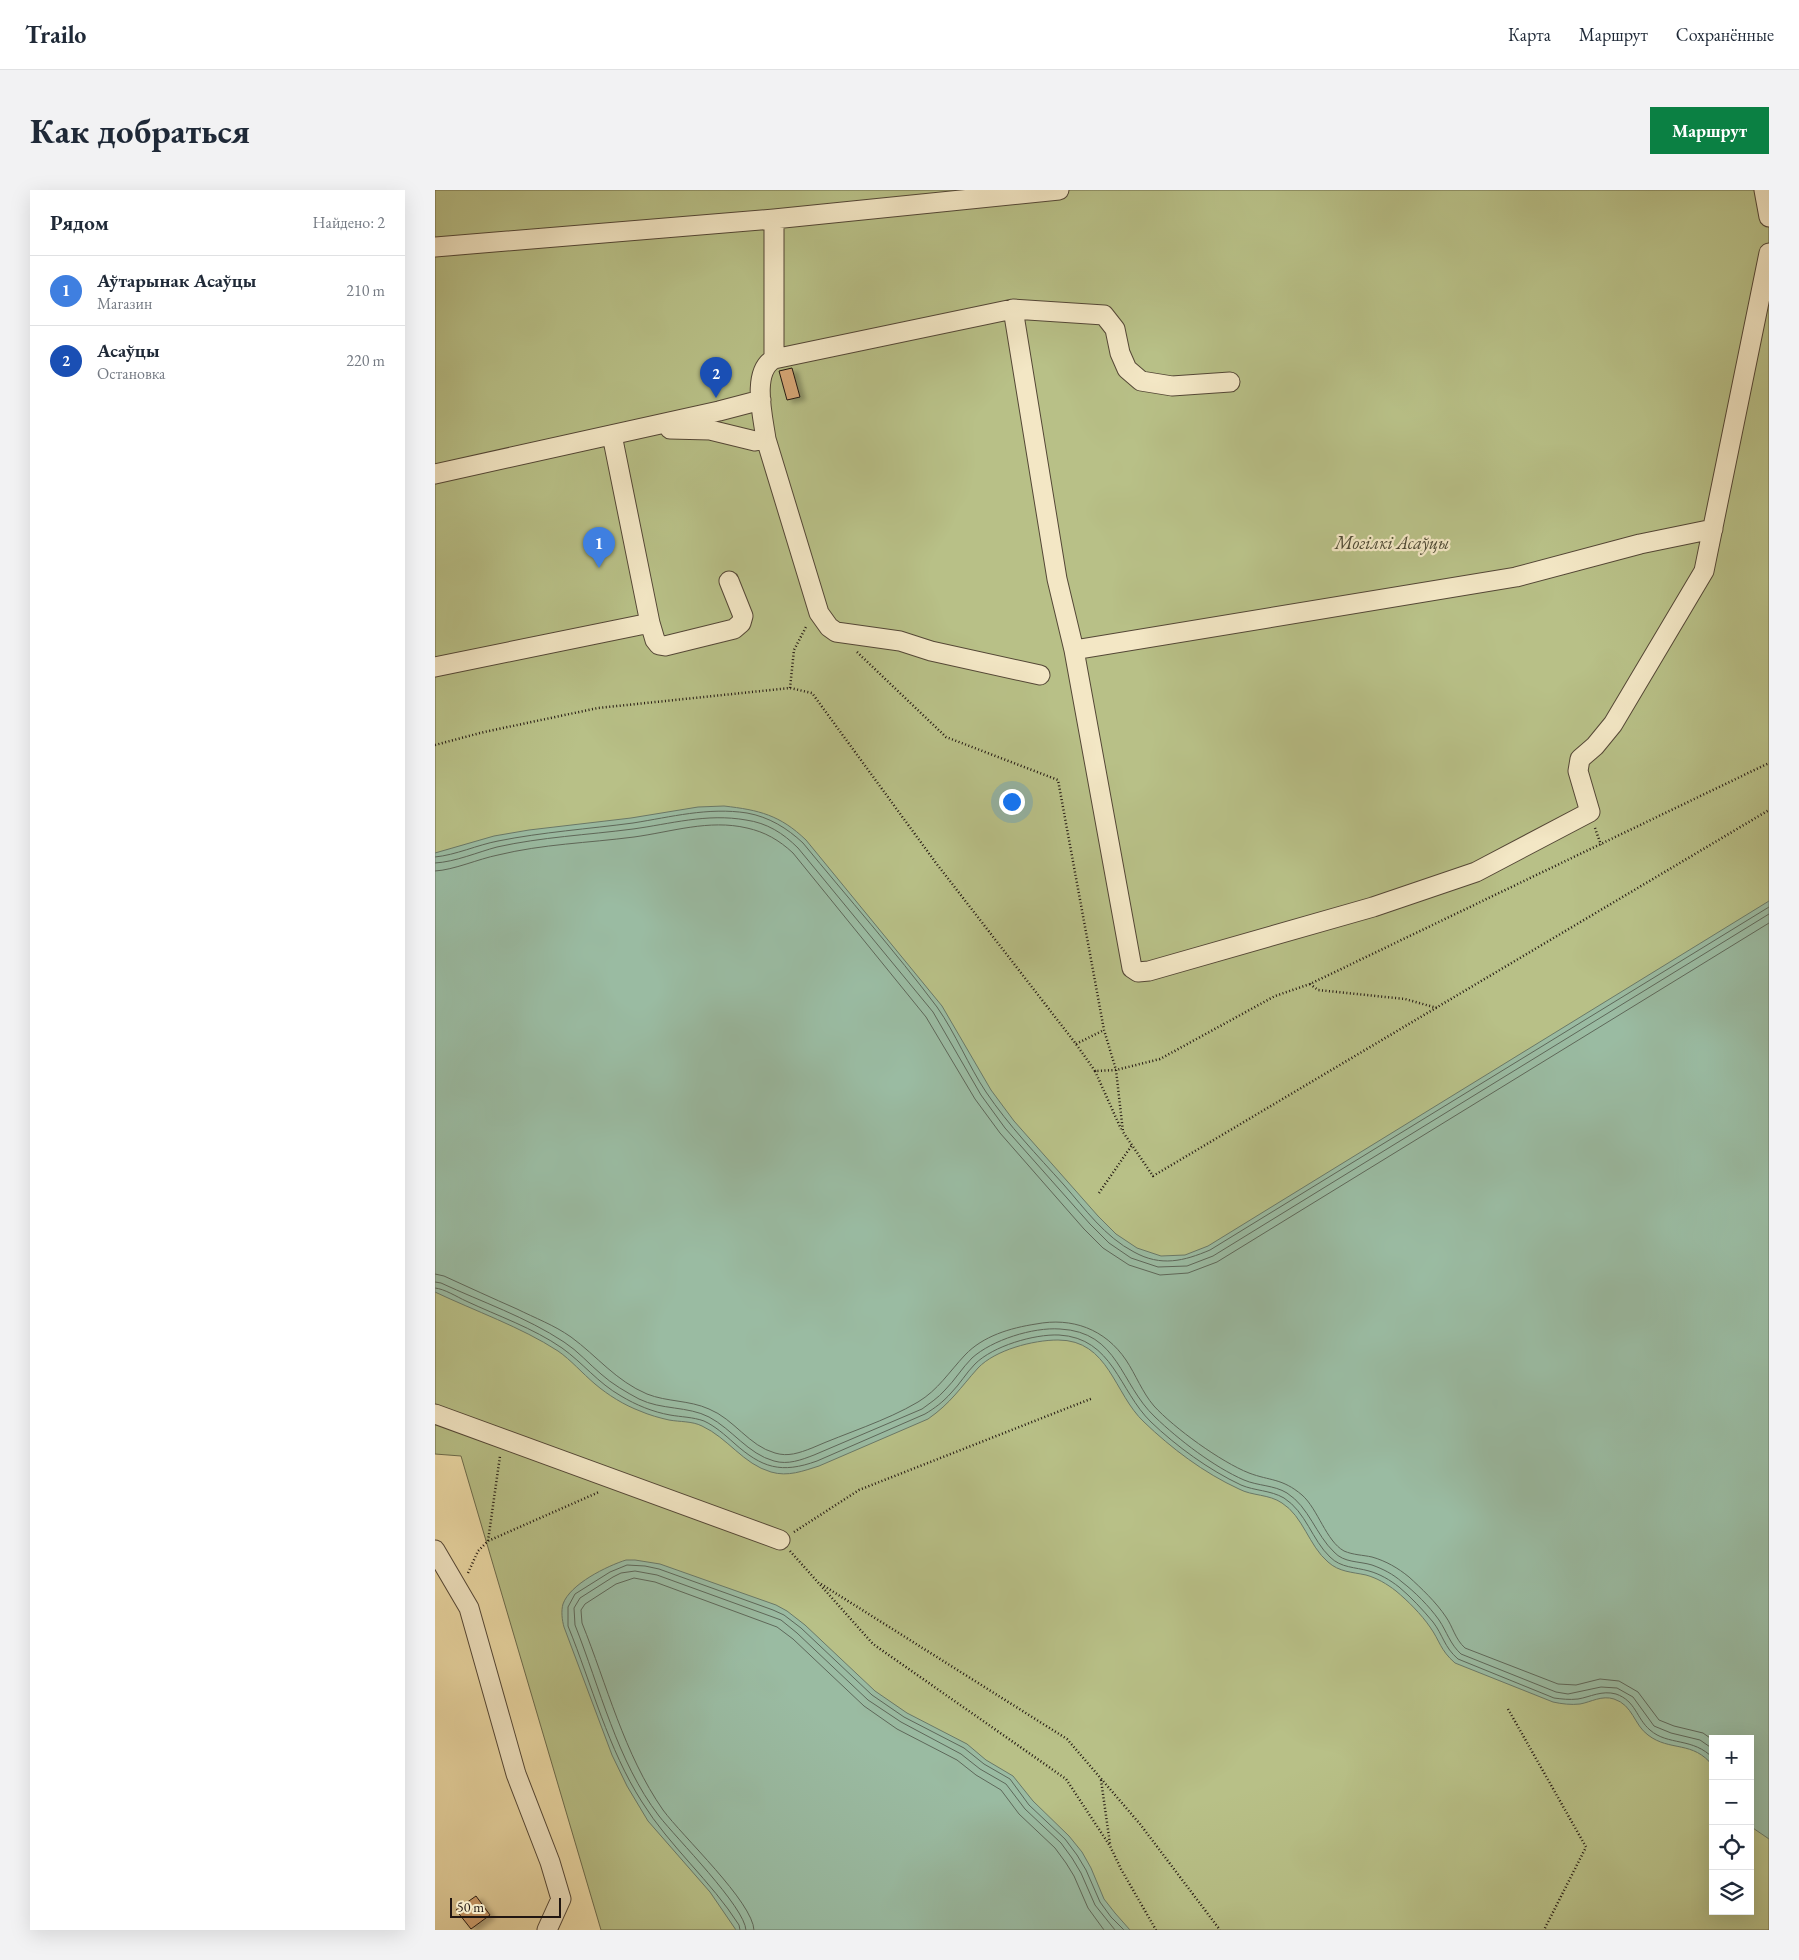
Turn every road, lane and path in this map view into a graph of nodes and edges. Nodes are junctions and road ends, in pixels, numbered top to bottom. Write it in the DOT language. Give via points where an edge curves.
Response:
graph roads {
  1 [pos="1059,190"];
  2 [pos="1764,190"];
  3 [pos="944,195"];
  4 [pos="1769,217"];
  5 [pos="774,219"];
  6 [pos="435,247"];
  7 [pos="1769,253"];
  8 [pos="1013,309"];
  9 [pos="775,359"];
  10 [pos="1230,382"];
  11 [pos="761,400"];
  12 [pos="639,429"];
  13 [pos="612,435"];
  14 [pos="766,439"];
  15 [pos="435,474"];
  16 [pos="1713,530"];
  17 [pos="729,580"];
  18 [pos="819,613"];
  19 [pos="651,623"];
  20 [pos="1074,650"];
  21 [pos="435,667"];
  22 [pos="1040,675"];
  23 [pos="790,688"];
  24 [pos="1310,984"];
  25 [pos="1437,1008"];
  26 [pos="1104,1030"];
  27 [pos="1076,1044"];
  28 [pos="1095,1071"];
  29 [pos="1123,1132"];
  30 [pos="1132,1145"];
  31 [pos="1099,1193"];
  32 [pos="1093,1398"];
  33 [pos="435,1414"];
  34 [pos="503,1439"];
  35 [pos="621,1482"];
  36 [pos="780,1540"];
  37 [pos="488,1541"];
  38 [pos="435,1550"];
  39 [pos="818,1582"];
  40 [pos="460,1592"];
  41 [pos="1508,1709"];
  42 [pos="1101,1779"];
  43 [pos="1110,1846"];
  44 [pos="547,1930"];
  45 [pos="1156,1930"];
  46 [pos="1220,1930"];
  47 [pos="1544,1930"];
  1 -- 3 [label="street"];
  2 -- 4 [label="street"];
  3 -- 5 [label="street"];
  5 -- 6 [label="street"];
  5 -- 9 [label="street"];
  7 -- 16 [label="street"];
  8 -- 9 [label="street"];
  8 -- 10 [label="street" via="1103,315 1115,329 1127,369 1141,381 1172,386"];
  8 -- 20 [label="street" via="1057,579"];
  9 -- 11 [label="street" via="768,362 763,370"];
  11 -- 12 [label="street"];
  11 -- 14 [label="street"];
  12 -- 13 [label="street"];
  12 -- 14 [label="street" via="710,430 755,441"];
  13 -- 15 [label="street"];
  13 -- 19 [label="street"];
  14 -- 18 [label="street"];
  16 -- 20 [label="street" via="1640,544 1516,577"];
  16 -- 20 [label="street" via="1704,571 1613,724 1580,759 1579,771 1590,812 1476,872 1373,907 1149,971 1138,972 1132,968"];
  17 -- 19 [label="street" via="743,616 741,623 733,629 665,646 655,640"];
  18 -- 22 [label="street" via="836,632 900,641"];
  18 -- 23 [label="path" via="807,624 794,650"];
  19 -- 21 [label="street"];
  24 -- 25 [label="path" via="1318,990 1405,999"];
  26 -- 27 [label="path"];
  28 -- 29 [label="path"];
  30 -- 31 [label="path"];
  32 -- 36 [label="path" via="859,1490"];
  33 -- 34 [label="street"];
  34 -- 35 [label="street"];
  34 -- 37 [label="path"];
  35 -- 36 [label="street"];
  35 -- 37 [label="path"];
  36 -- 39 [label="path"];
  37 -- 40 [label="path" via="478,1551"];
  38 -- 40 [label="street"];
  39 -- 42 [label="path" via="1067,1739"];
  39 -- 43 [label="path" via="873,1644 1066,1779"];
  40 -- 44 [label="street" via="469,1608 516,1774 561,1899"];
  41 -- 47 [label="path" via="1586,1847"];
  42 -- 43 [label="path"];
  42 -- 46 [label="path"];
  43 -- 45 [label="path"];
}
